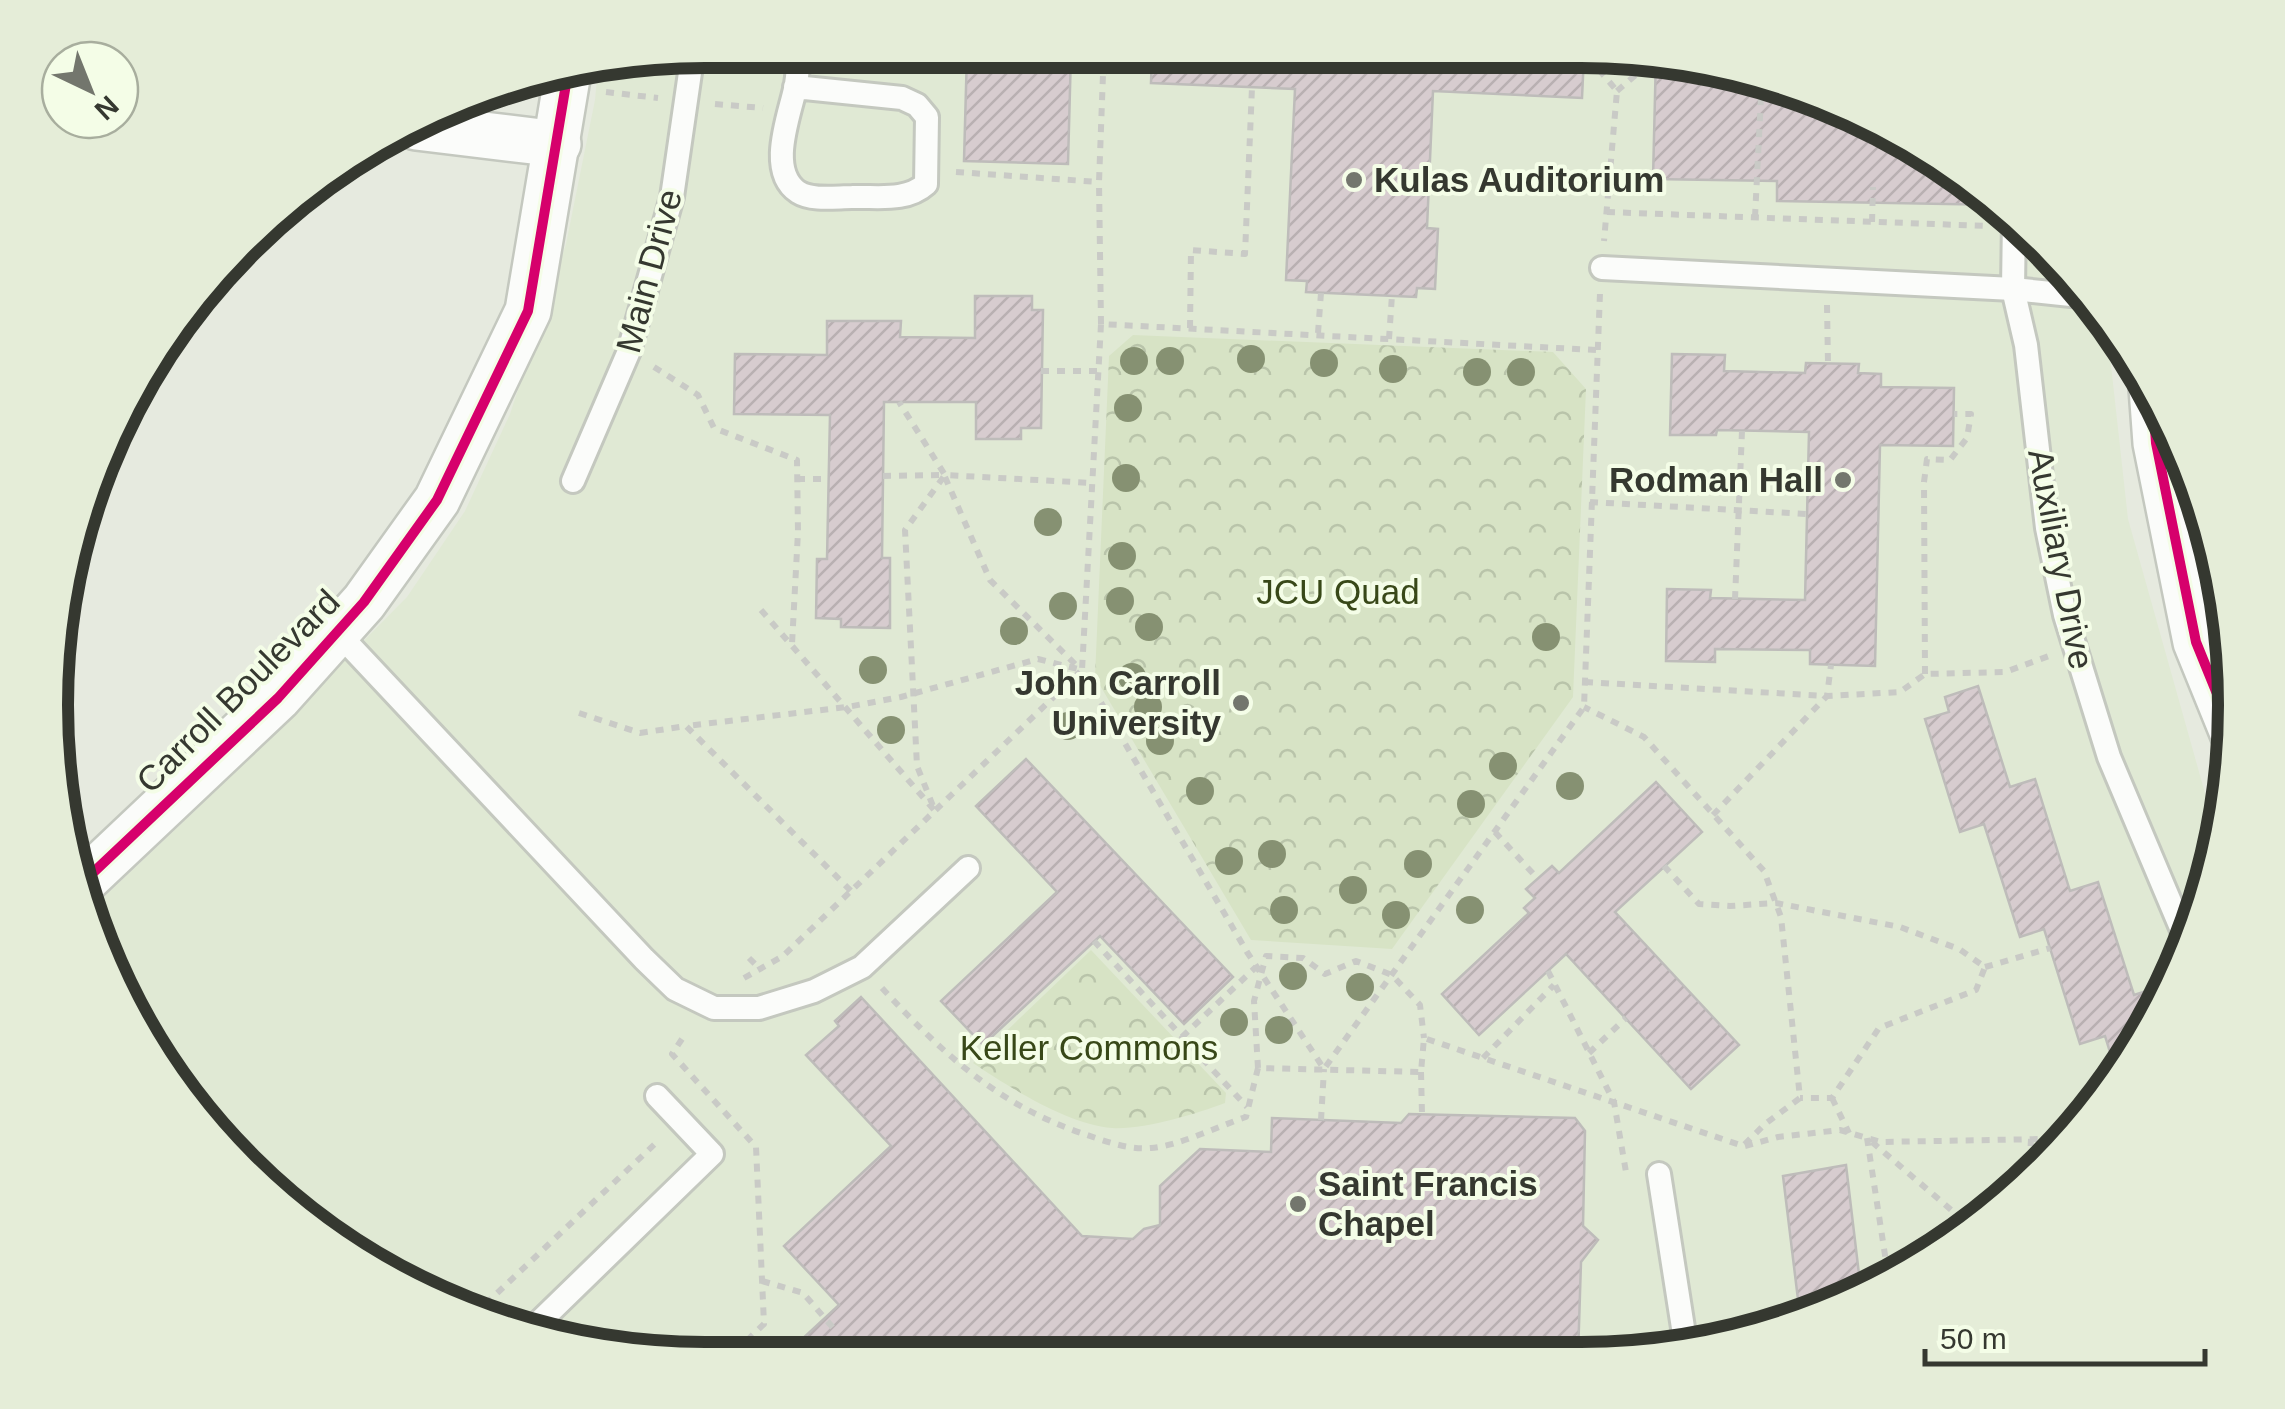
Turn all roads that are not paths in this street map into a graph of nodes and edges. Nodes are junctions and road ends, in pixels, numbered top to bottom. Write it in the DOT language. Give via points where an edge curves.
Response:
graph roads {
  1 [pos="691,68"];
  2 [pos="798,68"];
  3 [pos="566,83"];
  4 [pos="796,87"];
  5 [pos="434,128"];
  6 [pos="558,144"];
  7 [pos="2014,238"];
  8 [pos="1602,268"];
  9 [pos="2013,289"];
  10 [pos="2069,296"];
  11 [pos="2155,430"];
  12 [pos="573,480"];
  13 [pos="337,632"];
  14 [pos="2218,696"];
  15 [pos="968,868"];
  16 [pos="91,875"];
  17 [pos="2179,923"];
  18 [pos="657,1096"];
  19 [pos="1660,1174"];
  20 [pos="541,1320"];
  21 [pos="1684,1333"];
  1 -- 12 [label="lane, Main Drive" via="672,197 630,351"];
  2 -- 4 [label="lane"];
  3 -- 6 [label="street, Carroll Boulevard"];
  4 -- 4 [label="lane" via="785,121 783,166 798,192 901,196 926,184 927,117 917,106 902,98"];
  5 -- 6 [label="street"];
  6 -- 13 [label="street, Carroll Boulevard" via="528,311 437,500"];
  7 -- 9 [label="lane, Auxiliary Drive"];
  8 -- 9 [label="lane"];
  9 -- 10 [label="lane"];
  9 -- 17 [label="lane, Auxiliary Drive" via="2047,528 2074,650 2109,757"];
  11 -- 14 [label="street" via="2196,642"];
  13 -- 15 [label="lane" via="675,989 714,1008 759,1008 862,967"];
  13 -- 16 [label="street, Carroll Boulevard" via="278,698"];
  18 -- 20 [label="lane" via="712,1154"];
  19 -- 21 [label="lane"];
}
